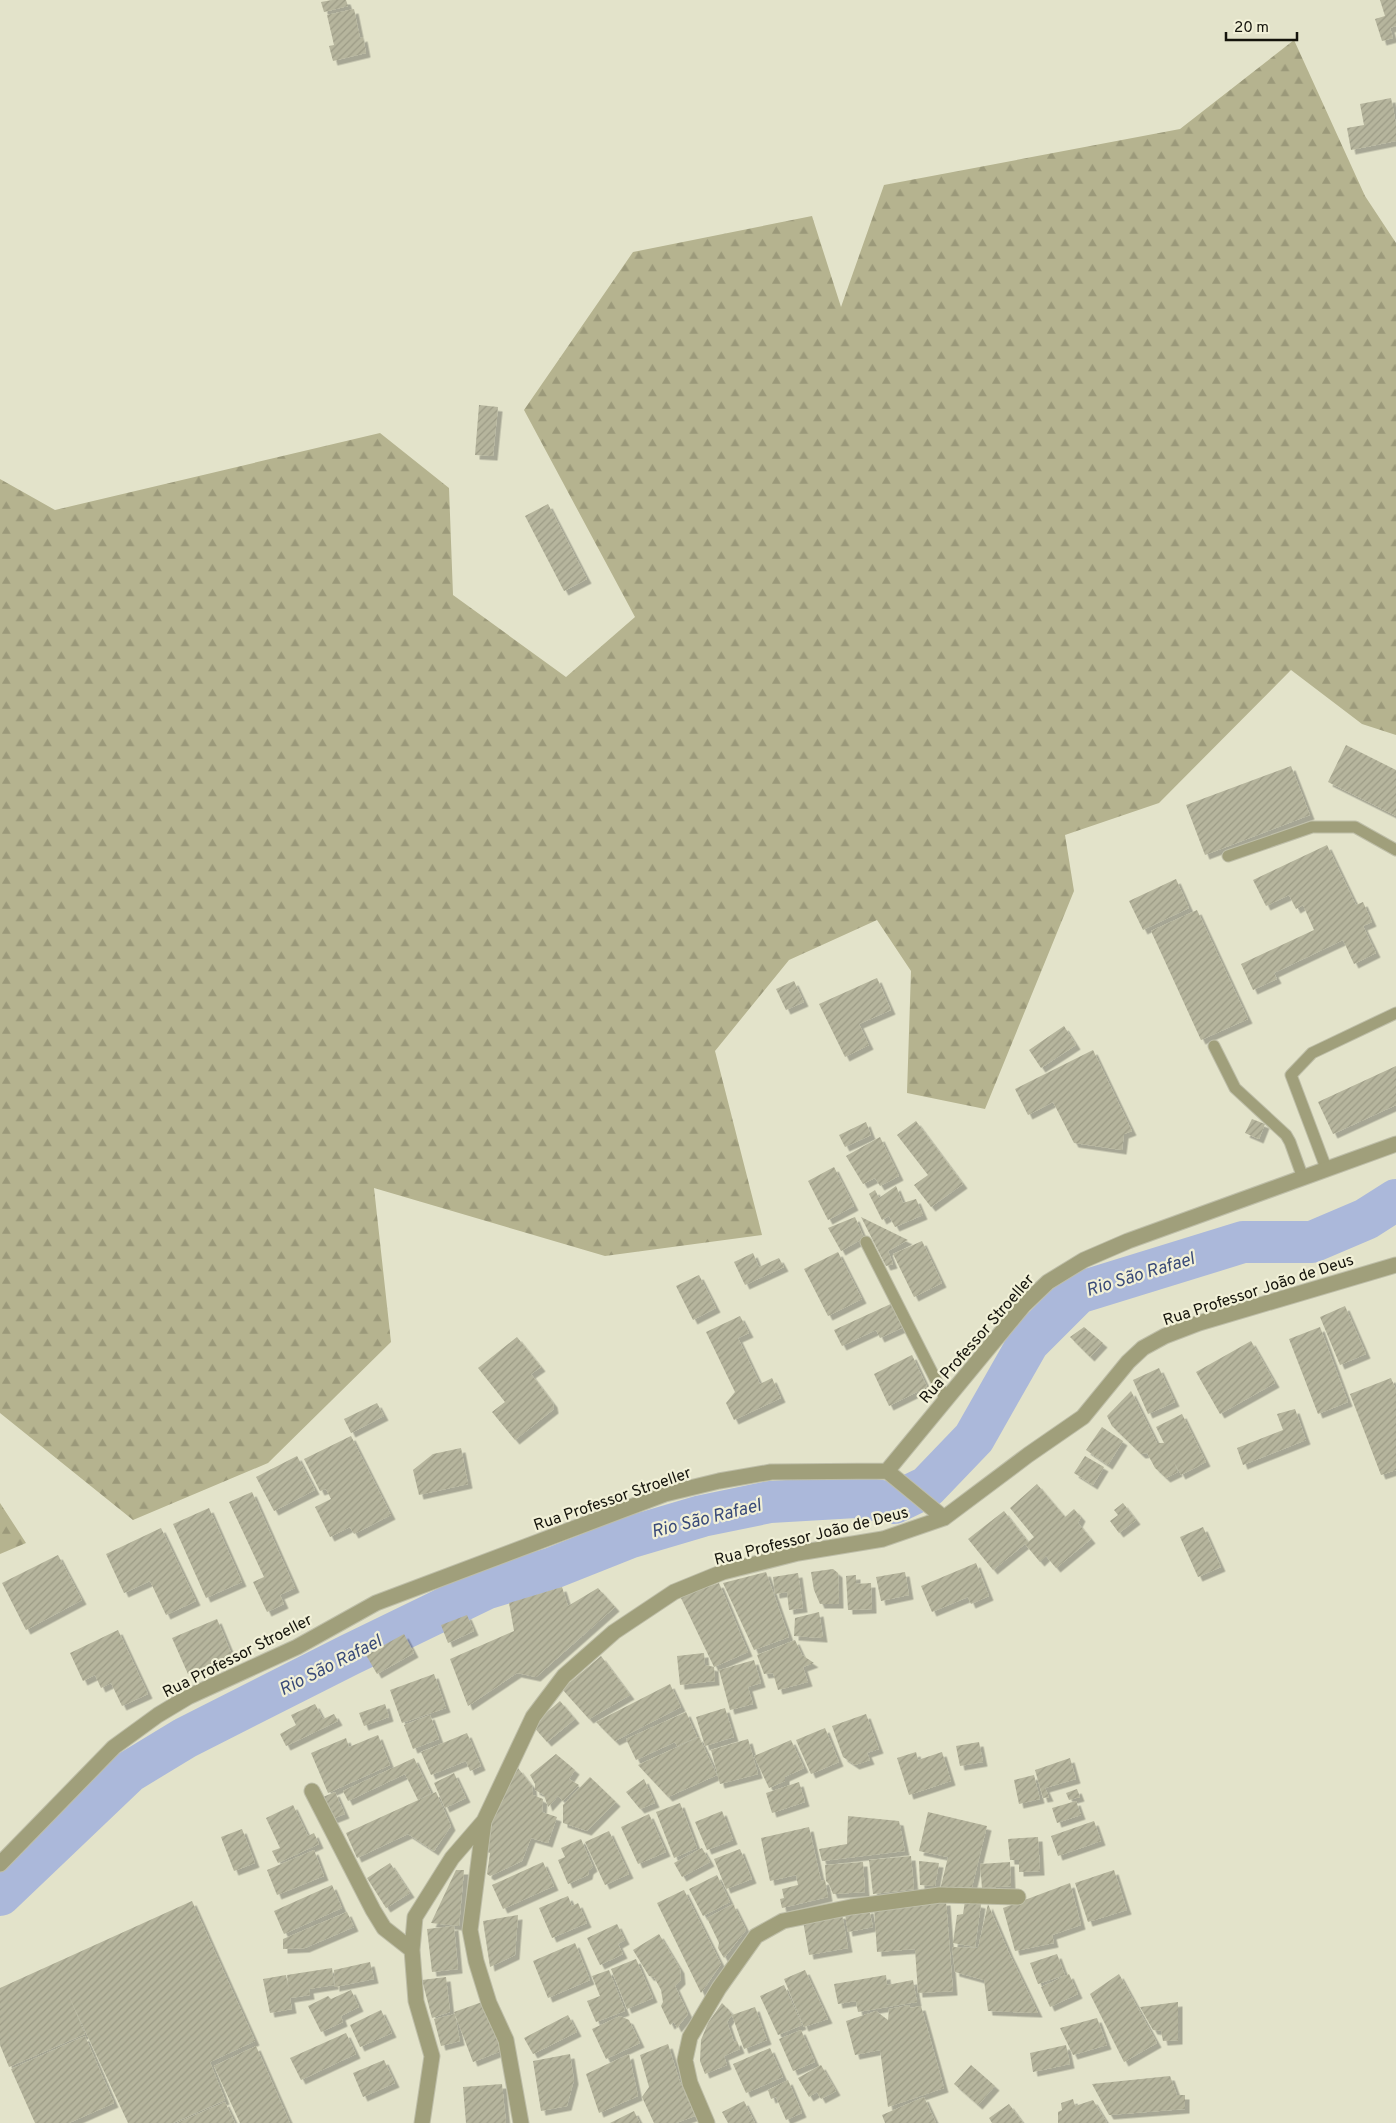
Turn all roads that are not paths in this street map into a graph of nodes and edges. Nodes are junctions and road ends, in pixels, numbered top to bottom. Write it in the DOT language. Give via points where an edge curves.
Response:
graph roads {
  1 [pos="1396,850"];
  2 [pos="1228,856"];
  3 [pos="1396,1013"];
  4 [pos="1214,1046"];
  5 [pos="1396,1144"];
  6 [pos="1326,1168"];
  7 [pos="1303,1178"];
  8 [pos="866,1242"];
  9 [pos="1396,1265"];
  10 [pos="946,1400"];
  11 [pos="887,1471"];
  12 [pos="944,1518"];
  13 [pos="312,1791"];
  14 [pos="484,1821"];
  15 [pos="0,1864"];
  16 [pos="1018,1897"];
  17 [pos="412,1950"];
  18 [pos="422,2123"];
  19 [pos="522,2123"];
  20 [pos="707,2123"];
  1 -- 2 [label="lane" via="1355,827 1312,827"];
  3 -- 6 [label="lane" via="1312,1053 1291,1075"];
  4 -- 7 [label="lane" via="1236,1088 1286,1135"];
  5 -- 6 [label="street, Rua Professor Stroeller"];
  6 -- 7 [label="street, Rua Professor Stroeller"];
  7 -- 10 [label="street, Rua Professor Stroeller" via="1128,1241 1084,1260 1048,1282 1024,1305"];
  8 -- 10 [label="lane"];
  9 -- 12 [label="street, Rua Professor João de Deus" via="1199,1323 1150,1344 1128,1362 1083,1418"];
  10 -- 11 [label="street, Rua Professor Stroeller"];
  11 -- 12 [label="street"];
  11 -- 15 [label="street, Rua Professor Stroeller" via="771,1472 665,1494 376,1603 297,1647 158,1715 114,1748"];
  12 -- 14 [label="street, Rua Professor João de Deus" via="883,1539 723,1572 674,1592 614,1632 564,1676 533,1717"];
  13 -- 17 [label="street" via="372,1910 384,1928"];
  14 -- 17 [label="street, Rua Professor João de Deus" via="452,1858 415,1918"];
  14 -- 19 [label="street" via="470,1930 489,2003 506,2040"];
  16 -- 20 [label="street" via="940,1895 851,1907 784,1922 756,1936 690,2037 686,2060 688,2076"];
  17 -- 18 [label="street, Rua Professor João de Deus" via="416,2001 432,2056"];
}
